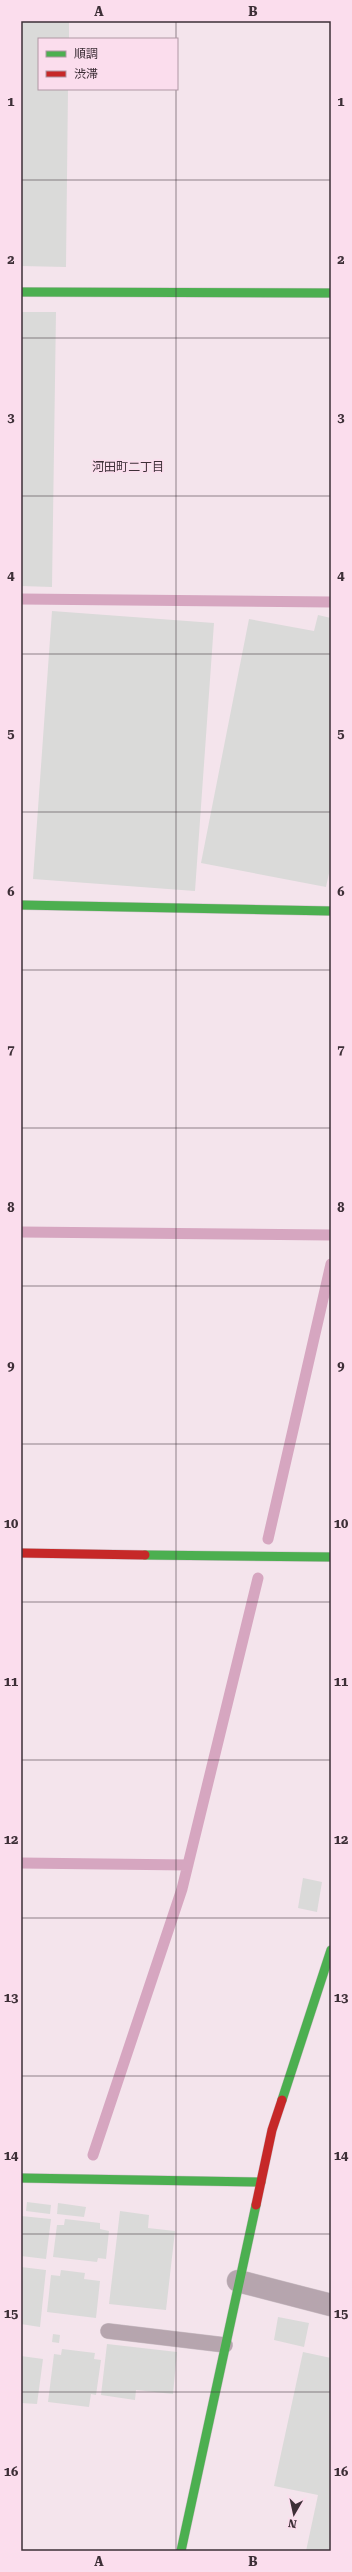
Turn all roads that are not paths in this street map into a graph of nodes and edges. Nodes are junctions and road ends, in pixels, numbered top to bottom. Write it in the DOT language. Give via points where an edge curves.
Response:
graph roads {
  1 [pos="21,292"];
  2 [pos="331,293"];
  3 [pos="21,905"];
  4 [pos="331,911"];
  5 [pos="21,1553"];
  6 [pos="331,1557"];
  7 [pos="331,1950"];
  8 [pos="21,2178"];
  9 [pos="261,2182"];
  10 [pos="238,2281"];
  11 [pos="331,2305"];
  12 [pos="108,2331"];
  13 [pos="224,2345"];
  14 [pos="181,2551"];
  1 -- 2 [label="street"];
  3 -- 4 [label="street"];
  5 -- 6 [label="street"];
  7 -- 9 [label="street" via="272,2130"];
  8 -- 9 [label="street"];
  9 -- 10 [label="street"];
  10 -- 11 [label="street"];
  10 -- 13 [label="street"];
  12 -- 13 [label="lane"];
  13 -- 14 [label="street"];
}
